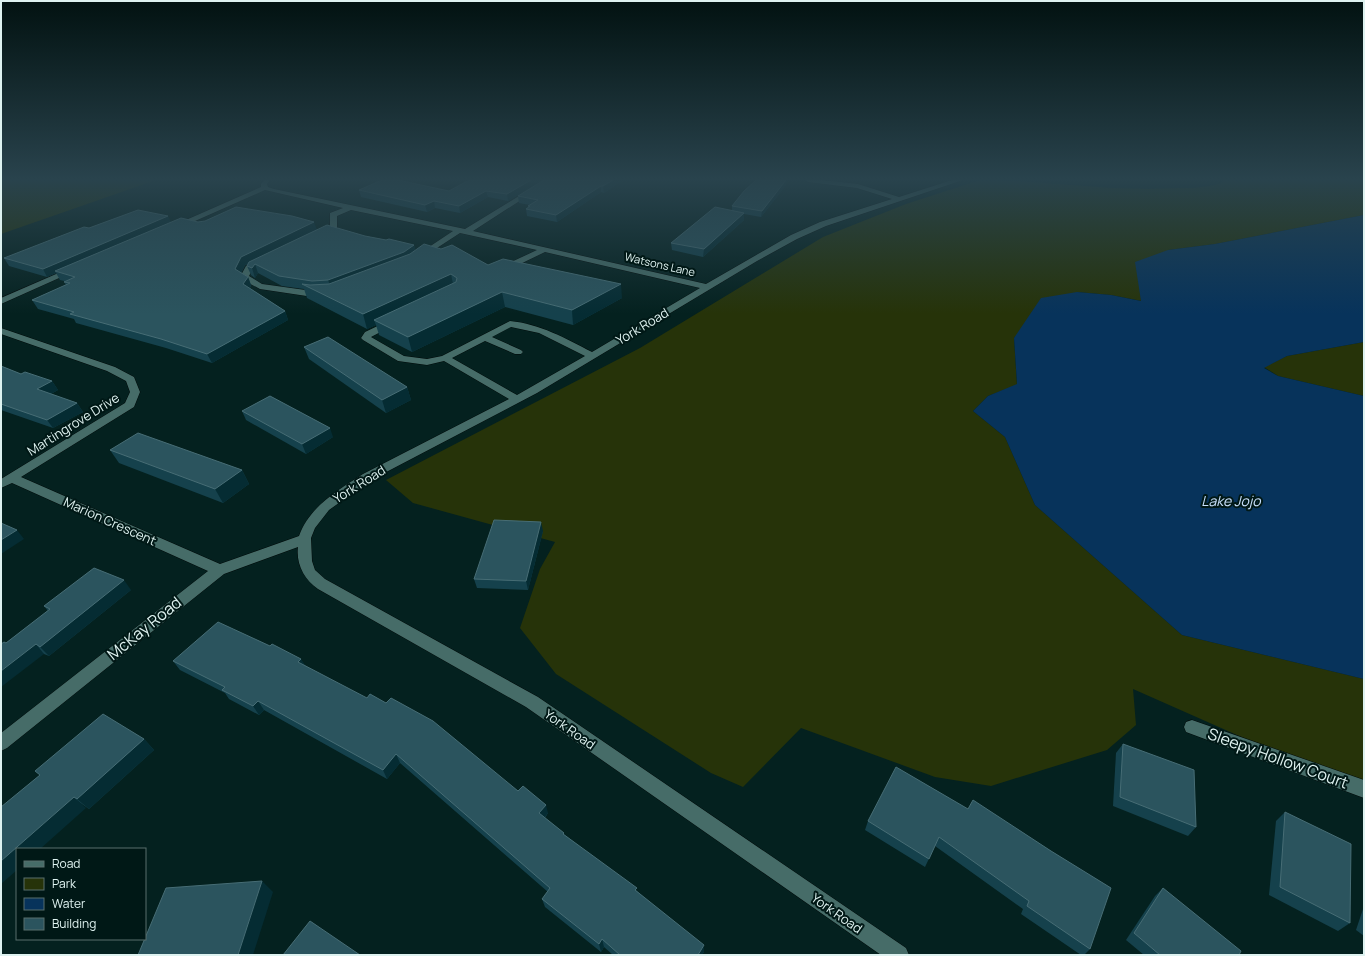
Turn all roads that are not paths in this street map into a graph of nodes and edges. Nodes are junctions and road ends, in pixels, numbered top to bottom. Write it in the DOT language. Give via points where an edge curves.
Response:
graph roads {
  1 [pos="180,225"];
  2 [pos="334,225"];
  3 [pos="431,225"];
  4 [pos="473,225"];
  5 [pos="823,225"];
  6 [pos="165,231"];
  7 [pos="462,231"];
  8 [pos="309,240"];
  9 [pos="545,249"];
  10 [pos="270,258"];
  11 [pos="416,261"];
  12 [pos="79,268"];
  13 [pos="523,270"];
  14 [pos="708,287"];
  15 [pos="327,294"];
  16 [pos="1,301"];
  17 [pos="397,320"];
  18 [pos="1,331"];
  19 [pos="486,337"];
  20 [pos="518,352"];
  21 [pos="592,356"];
  22 [pos="445,358"];
  23 [pos="517,399"];
  24 [pos="7,481"];
  25 [pos="303,540"];
  26 [pos="219,570"];
  27 [pos="1192,727"];
  28 [pos="1,743"];
  29 [pos="1364,789"];
  30 [pos="899,955"];
  1 -- 6 [label="street"];
  2 -- 8 [label="street" via="334,227"];
  3 -- 7 [label="street, Watsons Lane"];
  4 -- 7 [label="street"];
  5 -- 14 [label="street, York Road" via="754,259"];
  7 -- 9 [label="street, Watsons Lane"];
  7 -- 11 [label="street" via="433,247"];
  9 -- 13 [label="street" via="505,268"];
  9 -- 14 [label="street, Watsons Lane"];
  10 -- 15 [label="street" via="248,268 244,276 260,286 315,295"];
  12 -- 16 [label="street"];
  14 -- 21 [label="street, York Road"];
  17 -- 22 [label="street" via="368,334 366,338 401,360 427,362"];
  18 -- 24 [label="street, Martingrove Drive" via="111,369 130,379 135,392 130,405"];
  19 -- 20 [label="street"];
  19 -- 21 [label="street" via="510,324 517,324 544,332"];
  19 -- 22 [label="street"];
  21 -- 23 [label="street, York Road"];
  22 -- 23 [label="street"];
  23 -- 25 [label="street, York Road" via="366,477 344,491 311,523"];
  24 -- 26 [label="street, Marion Crescent"];
  25 -- 26 [label="street, McKay Road"];
  25 -- 30 [label="street, York Road" via="304,562 313,577 335,592 532,702"];
  26 -- 28 [label="street, McKay Road"];
  27 -- 29 [label="street, Sleepy Hollow Court"];
}
